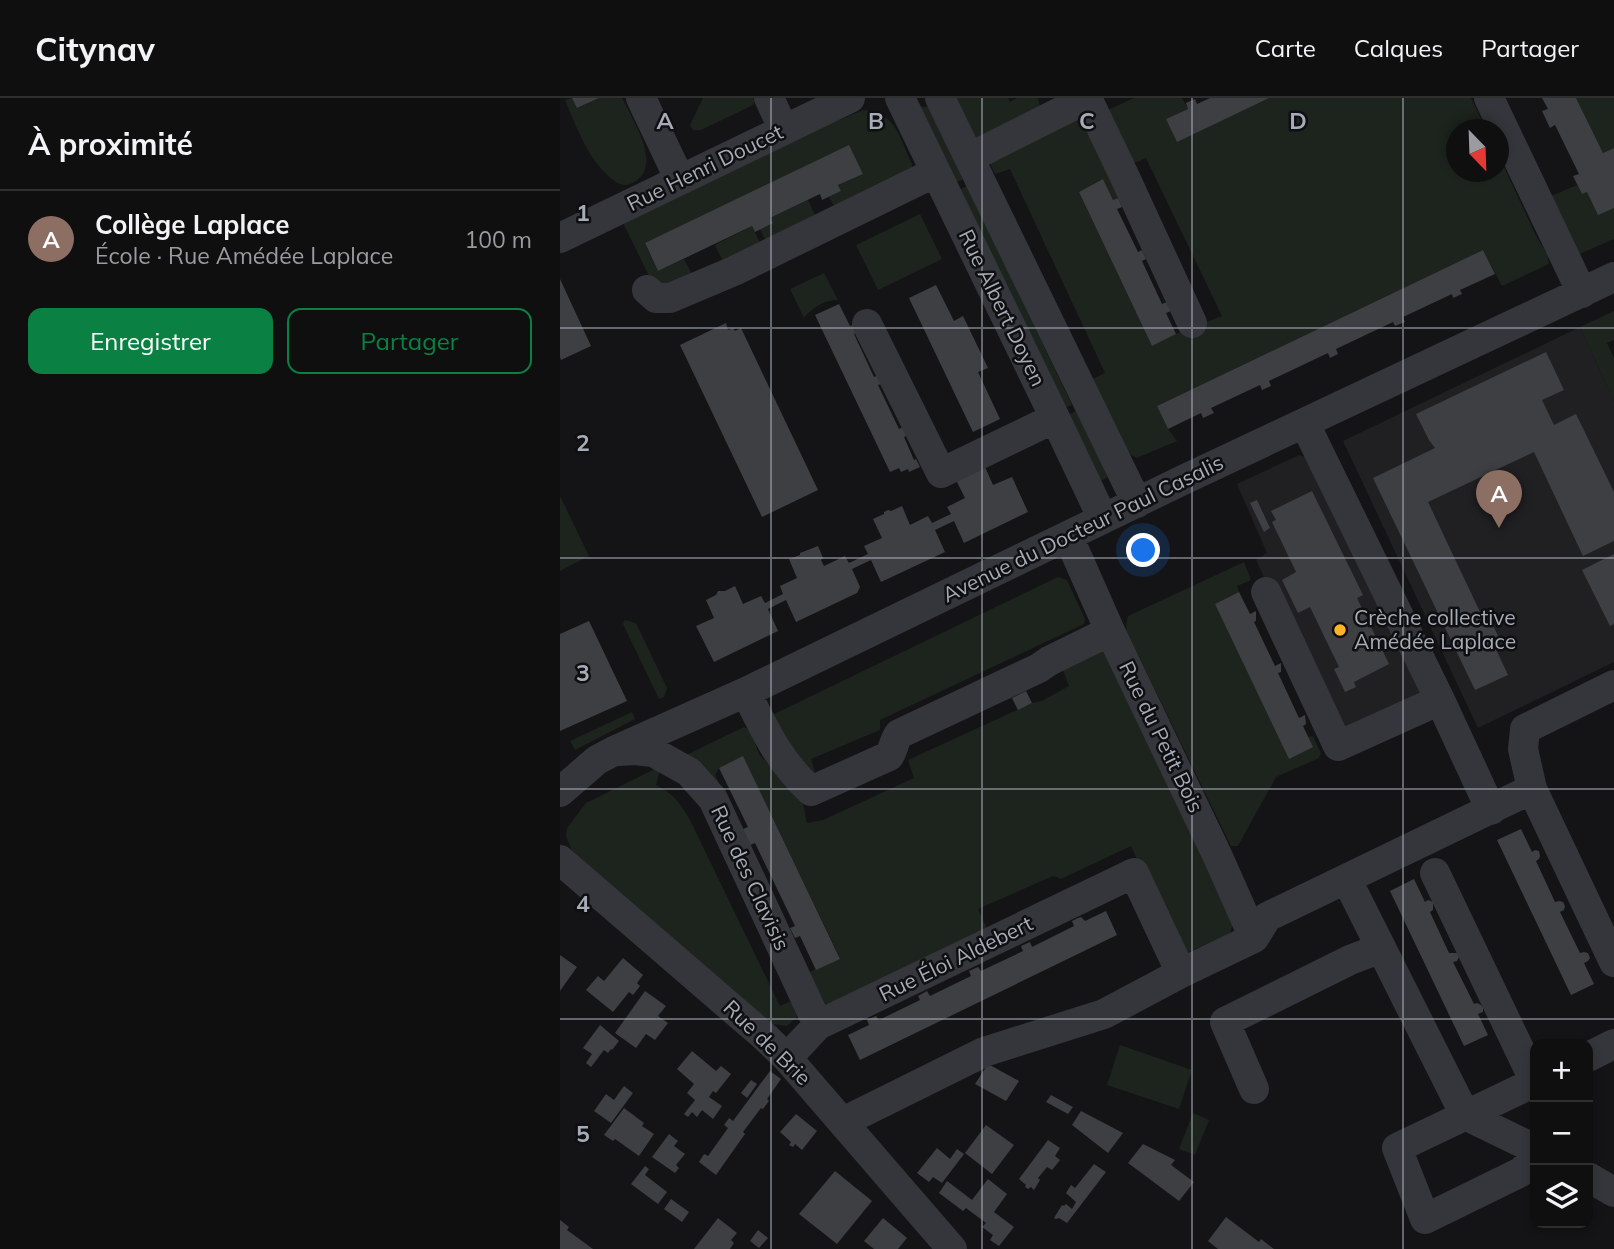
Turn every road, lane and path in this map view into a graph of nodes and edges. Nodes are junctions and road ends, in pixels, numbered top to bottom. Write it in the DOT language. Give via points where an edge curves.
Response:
graph roads {
  1 [pos="641,98"];
  2 [pos="769,98"];
  3 [pos="850,98"];
  4 [pos="900,98"];
  5 [pos="940,98"];
  6 [pos="1087,98"];
  7 [pos="1489,98"];
  8 [pos="784,130"];
  9 [pos="969,158"];
  10 [pos="936,172"];
  11 [pos="680,180"];
  12 [pos="560,238"];
  13 [pos="1614,277"];
  14 [pos="647,290"];
  15 [pos="1582,293"];
  16 [pos="1192,323"];
  17 [pos="867,324"];
  18 [pos="1055,418"];
  19 [pos="1305,424"];
  20 [pos="1137,503"];
  21 [pos="1102,519"];
  22 [pos="1068,536"];
  23 [pos="1266,592"];
  24 [pos="1110,631"];
  25 [pos="1614,685"];
  26 [pos="746,692"];
  27 [pos="1440,700"];
  28 [pos="614,751"];
  29 [pos="1532,789"];
  30 [pos="560,792"];
  31 [pos="1491,810"];
  32 [pos="560,860"];
  33 [pos="1435,873"];
  34 [pos="1347,880"];
  35 [pos="1254,938"];
  36 [pos="1381,948"];
  37 [pos="1614,962"];
  38 [pos="1181,973"];
  39 [pos="818,1025"];
  40 [pos="1614,1044"];
  41 [pos="1593,1054"];
  42 [pos="787,1058"];
  43 [pos="1530,1072"];
  44 [pos="1530,1084"];
  45 [pos="1254,1088"];
  46 [pos="1465,1115"];
  47 [pos="845,1125"];
  48 [pos="1530,1147"];
  49 [pos="1530,1163"];
  50 [pos="1593,1180"];
  51 [pos="1614,1192"];
  52 [pos="952,1249"];
  1 -- 11 [label="street"];
  2 -- 8 [label="street"];
  3 -- 8 [label="street, Rue Henri Doucet"];
  4 -- 10 [label="street, Rue Albert Doyen"];
  5 -- 9 [label="street, Rue Albert Doyen"];
  6 -- 9 [label="street"];
  6 -- 16 [label="street"];
  7 -- 15 [label="street"];
  8 -- 11 [label="street, Rue Henri Doucet"];
  9 -- 20 [label="street, Rue Albert Doyen"];
  10 -- 14 [label="street" via="670,298 656,298"];
  10 -- 18 [label="street, Rue Albert Doyen"];
  11 -- 12 [label="street, Rue Henri Doucet" via="591,215"];
  13 -- 15 [label="street, Avenue du Docteur Paul Casalis"];
  15 -- 19 [label="street, Avenue du Docteur Paul Casalis"];
  17 -- 18 [label="street" via="941,473"];
  18 -- 21 [label="street, Rue Albert Doyen"];
  19 -- 20 [label="street, Avenue du Docteur Paul Casalis"];
  19 -- 27 [label="street"];
  20 -- 21 [label="street, Avenue du Docteur Paul Casalis"];
  21 -- 22 [label="street, Avenue du Docteur Paul Casalis"];
  22 -- 24 [label="street, Rue du Petit Bois"];
  22 -- 26 [label="street, Avenue du Docteur Paul Casalis"];
  23 -- 27 [label="street" via="1338,746"];
  24 -- 26 [label="street" via="900,734 889,756 811,791 769,741"];
  24 -- 35 [label="street, Rue du Petit Bois"];
  25 -- 29 [label="street" via="1525,729 1523,749"];
  26 -- 28 [label="street, Avenue du Docteur Paul Casalis"];
  27 -- 31 [label="street"];
  28 -- 30 [label="street, Avenue du Docteur Paul Casalis"];
  28 -- 39 [label="street, Rue des Clavisis" via="653,752 690,772 713,799"];
  29 -- 31 [label="street"];
  29 -- 37 [label="street"];
  31 -- 34 [label="street"];
  32 -- 42 [label="street, Rue de Brie"];
  33 -- 43 [label="street"];
  34 -- 35 [label="street" via="1267,918"];
  34 -- 36 [label="street"];
  35 -- 38 [label="street"];
  36 -- 45 [label="street" via="1225,1022"];
  36 -- 46 [label="street"];
  38 -- 39 [label="street, Rue Éloi Aldebert" via="1134,873"];
  38 -- 47 [label="street" via="1104,1014 984,1052"];
  39 -- 42 [label="street, Rue Éloi Aldebert"];
  40 -- 41 [label="street"];
  42 -- 47 [label="street, Rue de Brie"];
  44 -- 46 [label="street"];
  46 -- 48 [label="street"];
  46 -- 49 [label="street" via="1397,1148 1425,1219 1521,1172"];
  47 -- 52 [label="street, Rue de Brie"];
  50 -- 51 [label="street"];
}
